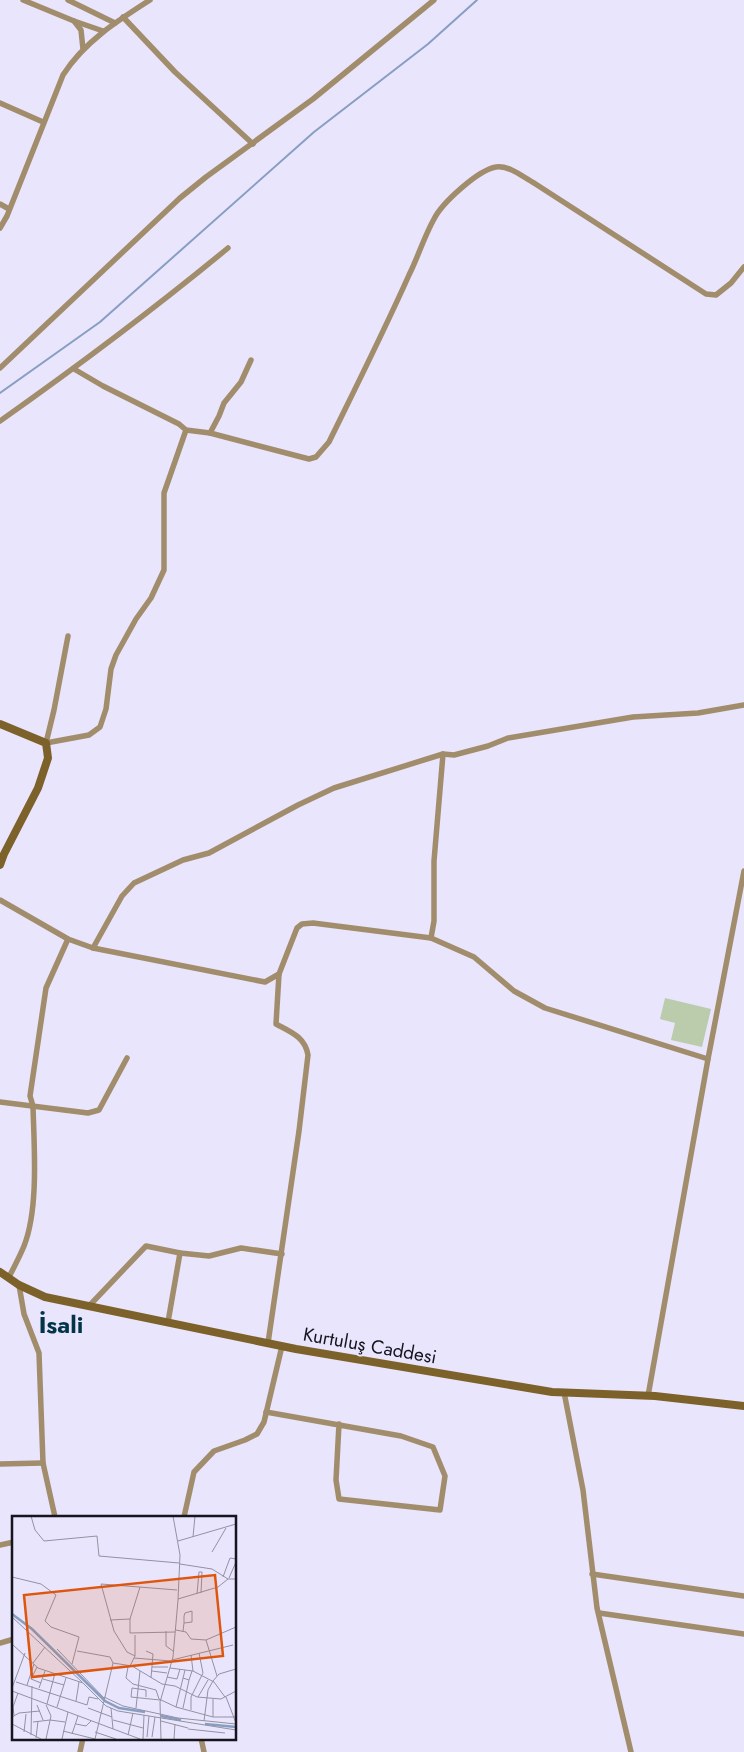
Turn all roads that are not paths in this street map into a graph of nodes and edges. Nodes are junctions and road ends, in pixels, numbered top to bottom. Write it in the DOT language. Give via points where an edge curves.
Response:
graph roads {
  1 [pos="23,0"];
  2 [pos="68,0"];
  3 [pos="150,0"];
  4 [pos="434,0"];
  5 [pos="123,17"];
  6 [pos="74,21"];
  7 [pos="115,23"];
  8 [pos="103,31"];
  9 [pos="83,49"];
  10 [pos="0,103"];
  11 [pos="43,122"];
  12 [pos="253,144"];
  13 [pos="0,204"];
  14 [pos="9,209"];
  15 [pos="0,228"];
  16 [pos="228,248"];
  17 [pos="744,267"];
  18 [pos="251,360"];
  19 [pos="0,368"];
  20 [pos="74,369"];
  21 [pos="0,421"];
  22 [pos="186,430"];
  23 [pos="210,433"];
  24 [pos="68,636"];
  25 [pos="744,706"];
  26 [pos="0,724"];
  27 [pos="46,743"];
  28 [pos="443,754"];
  29 [pos="0,864"];
  30 [pos="744,870"];
  31 [pos="0,900"];
  32 [pos="431,938"];
  33 [pos="68,939"];
  34 [pos="93,948"];
  35 [pos="279,974"];
  36 [pos="127,1058"];
  37 [pos="708,1059"];
  38 [pos="0,1102"];
  39 [pos="33,1106"];
  40 [pos="180,1253"];
  41 [pos="282,1254"];
  42 [pos="0,1272"];
  43 [pos="9,1277"];
  44 [pos="20,1285"];
  45 [pos="89,1306"];
  46 [pos="168,1322"];
  47 [pos="268,1343"];
  48 [pos="282,1346"];
  49 [pos="564,1392"];
  50 [pos="648,1396"];
  51 [pos="744,1406"];
  52 [pos="266,1412"];
  53 [pos="339,1424"];
  54 [pos="43,1462"];
  55 [pos="0,1464"];
  56 [pos="55,1516"];
  57 [pos="184,1516"];
  58 [pos="592,1574"];
  59 [pos="744,1596"];
  60 [pos="599,1613"];
  61 [pos="744,1634"];
  62 [pos="632,1752"];
  1 -- 6 [label="street"];
  2 -- 7 [label="street"];
  3 -- 5 [label="street"];
  4 -- 12 [label="street"];
  5 -- 7 [label="street"];
  5 -- 12 [label="street" via="175,72"];
  6 -- 8 [label="street"];
  6 -- 9 [label="street" via="81,30"];
  7 -- 8 [label="street"];
  8 -- 9 [label="street"];
  9 -- 11 [label="street" via="62,75"];
  10 -- 11 [label="street"];
  11 -- 14 [label="street"];
  12 -- 19 [label="street" via="180,198"];
  13 -- 14 [label="street"];
  14 -- 15 [label="street"];
  16 -- 20 [label="street"];
  17 -- 23 [label="street" via="716,295 706,294 534,183 502,166 494,167 458,190 434,218 329,442 316,457 309,459"];
  18 -- 23 [label="street"];
  20 -- 21 [label="street"];
  20 -- 22 [label="street"];
  22 -- 23 [label="street"];
  22 -- 27 [label="street" via="164,493 164,570 116,656 100,727 90,735"];
  24 -- 27 [label="street"];
  25 -- 28 [label="street" via="633,717 508,738 454,755"];
  26 -- 27 [label="main road"];
  27 -- 29 [label="main road" via="48,758 38,788"];
  28 -- 32 [label="street"];
  28 -- 34 [label="street" via="334,788 209,853 183,860 134,883 122,896"];
  30 -- 37 [label="street"];
  31 -- 33 [label="street"];
  32 -- 35 [label="street" via="302,924 297,928"];
  32 -- 37 [label="street" via="474,957 514,991 546,1008"];
  33 -- 34 [label="street"];
  33 -- 39 [label="street" via="46,988 30,1096"];
  34 -- 35 [label="street" via="265,982"];
  35 -- 41 [label="street" via="276,1024 302,1040 308,1055"];
  36 -- 39 [label="street" via="99,1110 88,1114"];
  37 -- 50 [label="street"];
  38 -- 39 [label="street"];
  39 -- 43 [label="street" via="31,1217 25,1244"];
  40 -- 41 [label="street" via="209,1256 241,1248"];
  40 -- 45 [label="street" via="146,1246"];
  40 -- 46 [label="street"];
  41 -- 47 [label="street"];
  42 -- 43 [label="main road, Kurtuluş Caddesi"];
  43 -- 44 [label="main road, Kurtuluş Caddesi"];
  44 -- 45 [label="main road, Kurtuluş Caddesi" via="45,1297"];
  44 -- 54 [label="street" via="24,1314 39,1353"];
  45 -- 46 [label="main road, Kurtuluş Caddesi"];
  46 -- 47 [label="main road, Kurtuluş Caddesi"];
  47 -- 48 [label="main road, Kurtuluş Caddesi"];
  48 -- 49 [label="main road, Kurtuluş Caddesi"];
  48 -- 52 [label="street"];
  49 -- 50 [label="main road, Kurtuluş Caddesi"];
  49 -- 58 [label="street" via="583,1490"];
  50 -- 51 [label="main road, Kurtuluş Caddesi"];
  52 -- 53 [label="street"];
  52 -- 57 [label="street" via="257,1434 214,1451 194,1472"];
  53 -- 53 [label="street" via="401,1436 433,1447 445,1476 440,1510 339,1500 336,1480"];
  54 -- 55 [label="street"];
  54 -- 56 [label="street"];
  58 -- 59 [label="street"];
  58 -- 60 [label="street"];
  60 -- 61 [label="street"];
  60 -- 62 [label="street"];
}
